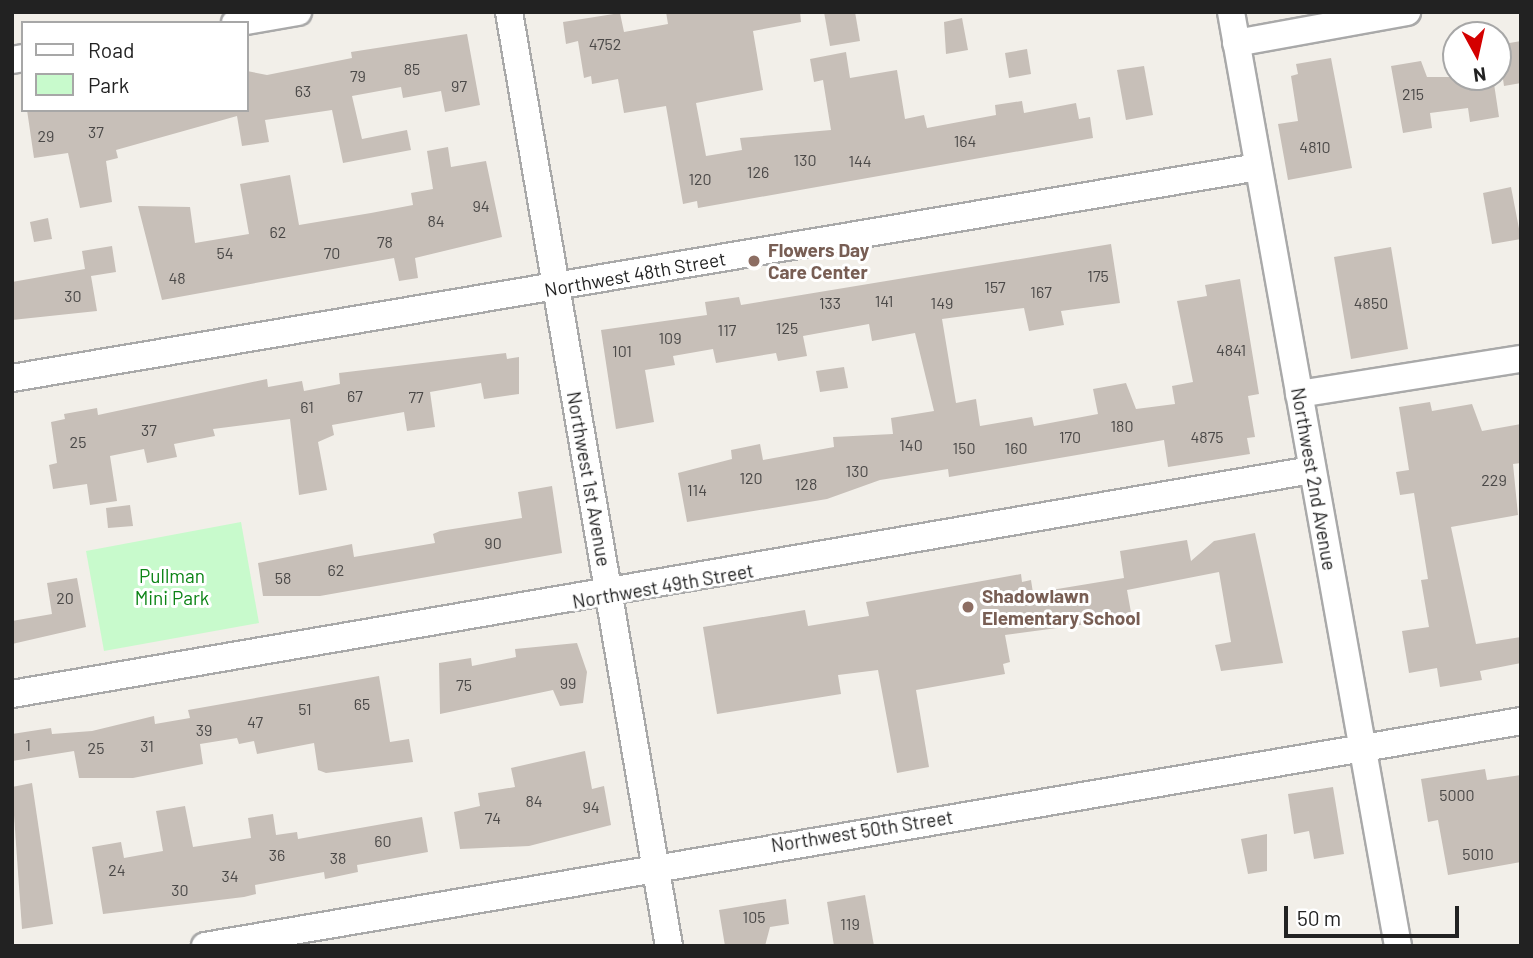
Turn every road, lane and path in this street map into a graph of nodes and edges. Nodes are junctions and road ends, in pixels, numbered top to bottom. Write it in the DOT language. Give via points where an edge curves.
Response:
graph roads {
  1 [pos="298,12"];
  2 [pos="509,12"];
  3 [pos="1231,12"];
  4 [pos="1407,12"];
  5 [pos="246,21"];
  6 [pos="1237,43"];
  7 [pos="1258,167"];
  8 [pos="556,288"];
  9 [pos="1521,359"];
  10 [pos="12,378"];
  11 [pos="1299,394"];
  12 [pos="1312,470"];
  13 [pos="609,595"];
  14 [pos="12,694"];
  15 [pos="1521,721"];
  16 [pos="1363,748"];
  17 [pos="654,865"];
  18 [pos="205,946"];
  19 [pos="669,946"];
  20 [pos="1398,946"];
  1 -- 5 [label="street"];
  2 -- 8 [label="street, Northwest 1st Avenue"];
  3 -- 6 [label="street, Northwest 2nd Avenue"];
  4 -- 6 [label="street"];
  6 -- 7 [label="street, Northwest 2nd Avenue"];
  7 -- 8 [label="street, Northwest 48th Street"];
  7 -- 11 [label="street, Northwest 2nd Avenue"];
  8 -- 10 [label="street, Northwest 48th Street"];
  8 -- 13 [label="street, Northwest 1st Avenue"];
  9 -- 11 [label="street"];
  11 -- 12 [label="street, Northwest 2nd Avenue"];
  12 -- 13 [label="street, Northwest 49th Street"];
  12 -- 16 [label="street, Northwest 2nd Avenue"];
  13 -- 14 [label="street, Northwest 49th Street"];
  13 -- 17 [label="street, Northwest 1st Avenue"];
  15 -- 16 [label="street, Northwest 50th Street"];
  16 -- 17 [label="street, Northwest 50th Street"];
  16 -- 20 [label="street, Northwest 2nd Avenue"];
  17 -- 18 [label="street, Northwest 50th Street"];
  17 -- 19 [label="street, Northwest 1st Avenue"];
}
